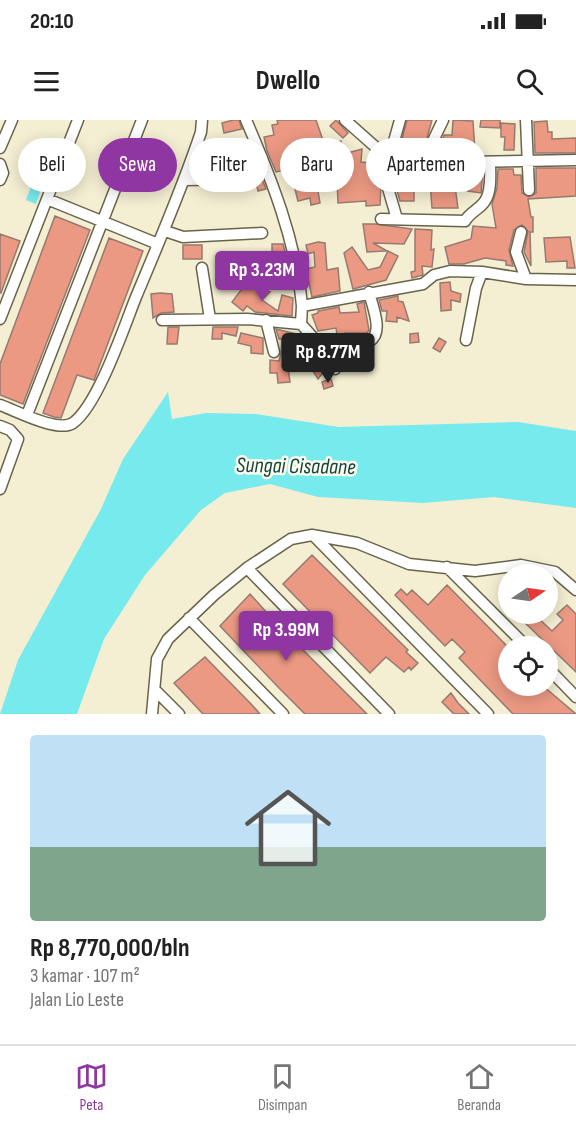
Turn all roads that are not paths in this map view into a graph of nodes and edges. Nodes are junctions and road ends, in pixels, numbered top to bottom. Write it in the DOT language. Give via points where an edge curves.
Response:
graph roads {
  1 [pos="12,120"];
  2 [pos="78,120"];
  3 [pos="142,120"];
  4 [pos="202,120"];
  5 [pos="246,120"];
  6 [pos="345,120"];
  7 [pos="400,120"];
  8 [pos="443,120"];
  9 [pos="526,120"];
  10 [pos="357,126"];
  11 [pos="369,138"];
  12 [pos="395,138"];
  13 [pos="434,138"];
  14 [pos="0,148"];
  15 [pos="576,160"];
  16 [pos="526,161"];
  17 [pos="486,162"];
  18 [pos="490,162"];
  19 [pos="0,164"];
  20 [pos="0,180"];
  21 [pos="184,180"];
  22 [pos="189,180"];
  23 [pos="530,190"];
  24 [pos="389,192"];
  25 [pos="47,199"];
  26 [pos="381,219"];
  27 [pos="397,219"];
  28 [pos="102,222"];
  29 [pos="165,231"];
  30 [pos="521,232"];
  31 [pos="262,233"];
  32 [pos="158,244"];
  33 [pos="202,268"];
  34 [pos="482,272"];
  35 [pos="526,279"];
  36 [pos="576,280"];
  37 [pos="369,292"];
  38 [pos="302,306"];
  39 [pos="0,319"];
  40 [pos="210,319"];
  41 [pos="162,320"];
  42 [pos="266,320"];
  43 [pos="302,324"];
  44 [pos="466,340"];
  45 [pos="352,341"];
  46 [pos="274,352"];
  47 [pos="335,369"];
  48 [pos="0,405"];
  49 [pos="27,415"];
  50 [pos="0,426"];
  51 [pos="0,489"];
  52 [pos="312,535"];
  53 [pos="447,567"];
  54 [pos="247,568"];
  55 [pos="576,590"];
  56 [pos="189,618"];
  57 [pos="516,636"];
  58 [pos="558,678"];
  59 [pos="155,690"];
  60 [pos="576,696"];
  61 [pos="152,714"];
  62 [pos="179,714"];
  63 [pos="283,714"];
  64 [pos="389,714"];
  65 [pos="488,714"];
  1 -- 14 [label="street"];
  2 -- 25 [label="street"];
  3 -- 28 [label="street"];
  4 -- 21 [label="street"];
  5 -- 38 [label="street" via="270,175 290,239"];
  6 -- 10 [label="street"];
  7 -- 12 [label="street"];
  8 -- 13 [label="street"];
  9 -- 16 [label="street"];
  10 -- 11 [label="street"];
  15 -- 16 [label="street"];
  16 -- 18 [label="street"];
  16 -- 23 [label="street"];
  17 -- 18 [label="street"];
  18 -- 27 [label="street" via="485,202 469,213 465,221"];
  19 -- 20 [label="street"];
  21 -- 22 [label="street"];
  21 -- 29 [label="street"];
  24 -- 27 [label="street"];
  25 -- 28 [label="street"];
  25 -- 39 [label="street"];
  26 -- 27 [label="street"];
  28 -- 32 [label="street"];
  28 -- 49 [label="street"];
  29 -- 31 [label="street" via="183,237"];
  29 -- 32 [label="street"];
  30 -- 35 [label="street" via="516,252"];
  32 -- 49 [label="street" via="101,384 72,423 57,427"];
  33 -- 40 [label="street"];
  34 -- 35 [label="street"];
  34 -- 37 [label="street" via="450,271 434,275 423,284"];
  34 -- 44 [label="street"];
  35 -- 36 [label="street"];
  37 -- 38 [label="street"];
  37 -- 45 [label="street" via="376,334 370,341"];
  38 -- 43 [label="street"];
  40 -- 41 [label="street"];
  40 -- 42 [label="street"];
  42 -- 43 [label="street"];
  42 -- 46 [label="street"];
  43 -- 47 [label="street"];
  48 -- 49 [label="street"];
  50 -- 51 [label="street" via="18,439"];
  52 -- 53 [label="street" via="357,543 409,564"];
  52 -- 54 [label="street" via="291,539"];
  52 -- 65 [label="street"];
  53 -- 55 [label="street" via="475,571 521,565 555,572"];
  53 -- 57 [label="street"];
  54 -- 56 [label="street"];
  54 -- 64 [label="street"];
  56 -- 59 [label="street" via="168,639 158,659"];
  56 -- 63 [label="street"];
  58 -- 60 [label="street"];
  59 -- 61 [label="street"];
  59 -- 62 [label="street"];
}
